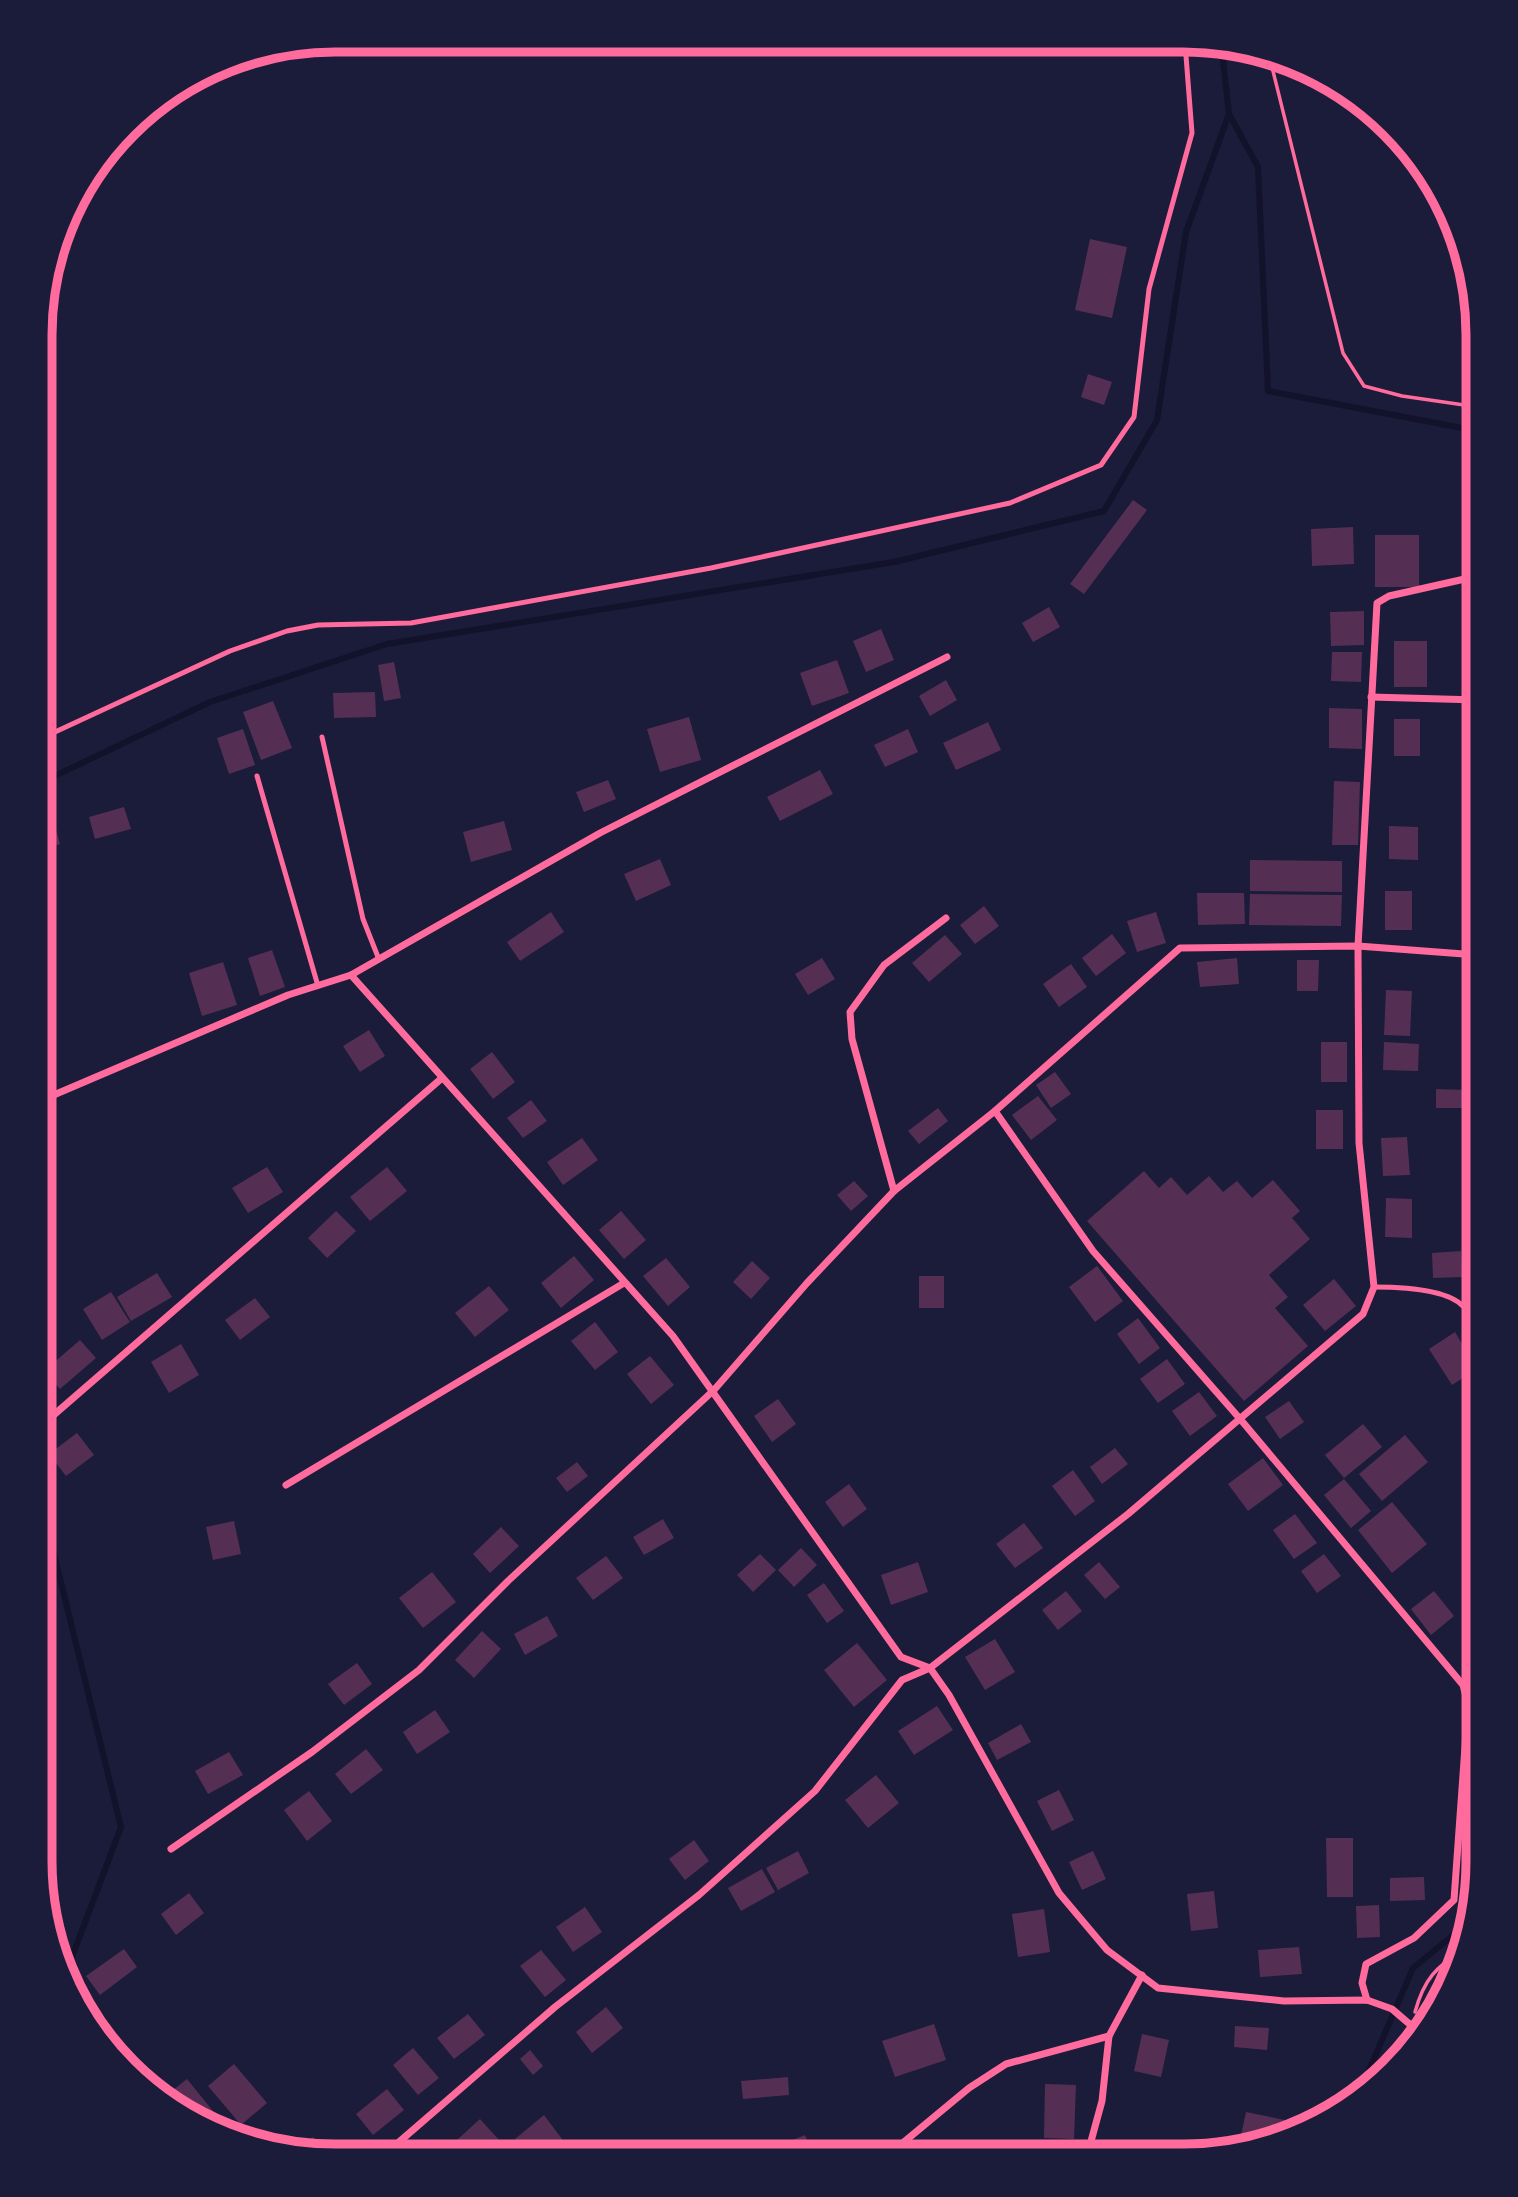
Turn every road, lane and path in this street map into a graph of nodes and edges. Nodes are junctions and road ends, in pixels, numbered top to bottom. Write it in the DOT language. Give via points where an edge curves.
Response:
graph roads {
  1 [pos="1186,52"];
  2 [pos="1272,66"];
  3 [pos="1466,405"];
  4 [pos="1466,579"];
  5 [pos="947,656"];
  6 [pos="1371,697"];
  7 [pos="1466,700"];
  8 [pos="52,733"];
  9 [pos="322,737"];
  10 [pos="257,776"];
  11 [pos="946,918"];
  12 [pos="1358,946"];
  13 [pos="1466,954"];
  14 [pos="377,957"];
  15 [pos="351,975"];
  16 [pos="318,986"];
  17 [pos="442,1078"];
  18 [pos="52,1095"];
  19 [pos="995,1111"];
  20 [pos="894,1191"];
  21 [pos="624,1283"];
  22 [pos="1374,1287"];
  23 [pos="1466,1311"];
  24 [pos="714,1390"];
  25 [pos="52,1416"];
  26 [pos="1241,1420"];
  27 [pos="286,1485"];
  28 [pos="930,1668"];
  29 [pos="1466,1697"];
  30 [pos="1466,1733"];
  31 [pos="171,1849"];
  32 [pos="1449,1959"];
  33 [pos="1142,1975"];
  34 [pos="1367,2000"];
  35 [pos="1412,2024"];
  36 [pos="1109,2036"];
  37 [pos="397,2144"];
  38 [pos="901,2144"];
  39 [pos="1090,2144"];
  1 -- 8 [label="lane" via="1192,133 1149,289 1134,417 1101,465 1010,503 711,568 411,623 318,625 287,631 230,651"];
  2 -- 3 [label="path" via="1343,353 1364,386"];
  4 -- 6 [label="street" via="1389,596 1377,603"];
  5 -- 14 [label="street" via="600,833"];
  6 -- 7 [label="street"];
  6 -- 12 [label="street"];
  9 -- 14 [label="lane" via="363,919"];
  10 -- 16 [label="lane"];
  11 -- 20 [label="street" via="884,965 850,1012 852,1039"];
  12 -- 13 [label="street"];
  12 -- 19 [label="street" via="1180,948"];
  12 -- 22 [label="street" via="1359,1143"];
  14 -- 15 [label="street"];
  15 -- 16 [label="street"];
  15 -- 17 [label="street"];
  16 -- 18 [label="street"];
  17 -- 21 [label="street"];
  17 -- 25 [label="street"];
  19 -- 20 [label="street"];
  19 -- 26 [label="street" via="1093,1251"];
  20 -- 24 [label="street"];
  21 -- 24 [label="street"];
  21 -- 27 [label="street"];
  22 -- 23 [label="lane" via="1449,1298"];
  22 -- 26 [label="street" via="1363,1314"];
  24 -- 28 [label="street" via="901,1657"];
  24 -- 31 [label="street" via="517,1571 419,1670 312,1752"];
  26 -- 28 [label="street"];
  26 -- 29 [label="street" via="1463,1685"];
  28 -- 33 [label="street" via="1059,1893 1107,1950"];
  28 -- 37 [label="street" via="902,1680 815,1790 699,1895 555,2007"];
  30 -- 34 [label="street" via="1454,1900 1414,1938 1366,1964 1362,1983"];
  32 -- 35 [label="path" via="1437,1966 1420,1995"];
  33 -- 34 [label="street" via="1158,1989 1284,2001"];
  33 -- 36 [label="street"];
  34 -- 35 [label="street" via="1392,2009"];
  36 -- 38 [label="street" via="1006,2064"];
  36 -- 39 [label="street" via="1102,2101"];
}
